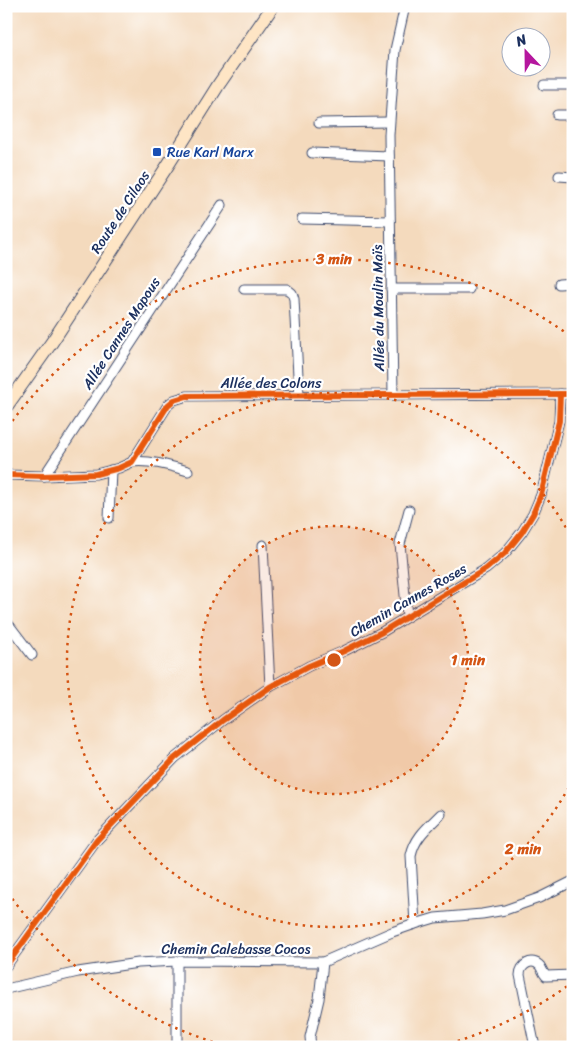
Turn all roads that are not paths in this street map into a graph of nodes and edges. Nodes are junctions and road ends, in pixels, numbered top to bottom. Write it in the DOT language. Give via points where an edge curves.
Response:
graph roads {
  1 [pos="272,6"];
  2 [pos="405,6"];
  3 [pos="544,84"];
  4 [pos="573,84"];
  5 [pos="557,115"];
  6 [pos="573,115"];
  7 [pos="389,122"];
  8 [pos="318,123"];
  9 [pos="312,153"];
  10 [pos="389,156"];
  11 [pos="558,176"];
  12 [pos="573,177"];
  13 [pos="222,205"];
  14 [pos="302,219"];
  15 [pos="390,221"];
  16 [pos="573,283"];
  17 [pos="559,284"];
  18 [pos="244,289"];
  19 [pos="391,289"];
  20 [pos="469,289"];
  21 [pos="560,394"];
  22 [pos="573,394"];
  23 [pos="299,395"];
  24 [pos="393,395"];
  25 [pos="6,407"];
  26 [pos="132,462"];
  27 [pos="111,470"];
  28 [pos="188,470"];
  29 [pos="6,475"];
  30 [pos="44,476"];
  31 [pos="409,510"];
  32 [pos="109,518"];
  33 [pos="264,545"];
  34 [pos="407,616"];
  35 [pos="6,621"];
  36 [pos="32,655"];
  37 [pos="270,687"];
  38 [pos="441,814"];
  39 [pos="573,881"];
  40 [pos="415,924"];
  41 [pos="177,961"];
  42 [pos="323,962"];
  43 [pos="6,966"];
  44 [pos="573,975"];
  45 [pos="6,988"];
  46 [pos="177,1047"];
  47 [pos="311,1047"];
  48 [pos="535,1047"];
  1 -- 25 [label="main road, Route de Cilaos"];
  2 -- 7 [label="street, Allée du Moulin Maïs" via="395,50"];
  3 -- 4 [label="street"];
  5 -- 6 [label="street"];
  7 -- 8 [label="street"];
  7 -- 10 [label="street, Allée du Moulin Maïs"];
  9 -- 10 [label="street"];
  10 -- 15 [label="street, Allée du Moulin Maïs"];
  11 -- 12 [label="street"];
  13 -- 30 [label="street, Allée Cannes Mapous"];
  14 -- 15 [label="street"];
  15 -- 19 [label="street, Allée du Moulin Maïs"];
  16 -- 17 [label="street"];
  18 -- 23 [label="street" via="287,290 292,293"];
  19 -- 20 [label="street"];
  19 -- 24 [label="street, Allée du Moulin Maïs"];
  21 -- 22 [label="street, Allée des Colons"];
  21 -- 24 [label="street, Allée des Colons"];
  21 -- 34 [label="street, Chemin Cannes Roses" via="559,422 541,495 522,532 486,569"];
  23 -- 24 [label="street, Allée des Colons"];
  23 -- 26 [label="street, Allée des Colons" via="180,397 168,405"];
  26 -- 27 [label="street"];
  26 -- 28 [label="street" via="151,462"];
  27 -- 30 [label="street" via="96,474"];
  27 -- 32 [label="street"];
  29 -- 30 [label="street"];
  31 -- 34 [label="street, Chemin Cannes Roses" via="400,544"];
  33 -- 37 [label="street"];
  34 -- 37 [label="street, Chemin Cannes Roses" via="364,642"];
  35 -- 36 [label="street"];
  37 -- 43 [label="street, Chemin Cannes Roses" via="175,758 149,785 97,840"];
  38 -- 40 [label="street" via="413,846"];
  39 -- 40 [label="street, Chemin Calebasse Cocos" via="505,910 435,918"];
  40 -- 42 [label="street, Chemin Calebasse Cocos"];
  41 -- 42 [label="street, Chemin Calebasse Cocos"];
  41 -- 45 [label="street, Chemin Calebasse Cocos" via="78,972"];
  41 -- 46 [label="street"];
  42 -- 47 [label="street"];
  44 -- 48 [label="street" via="546,976 534,962 528,962 520,970"];
}
